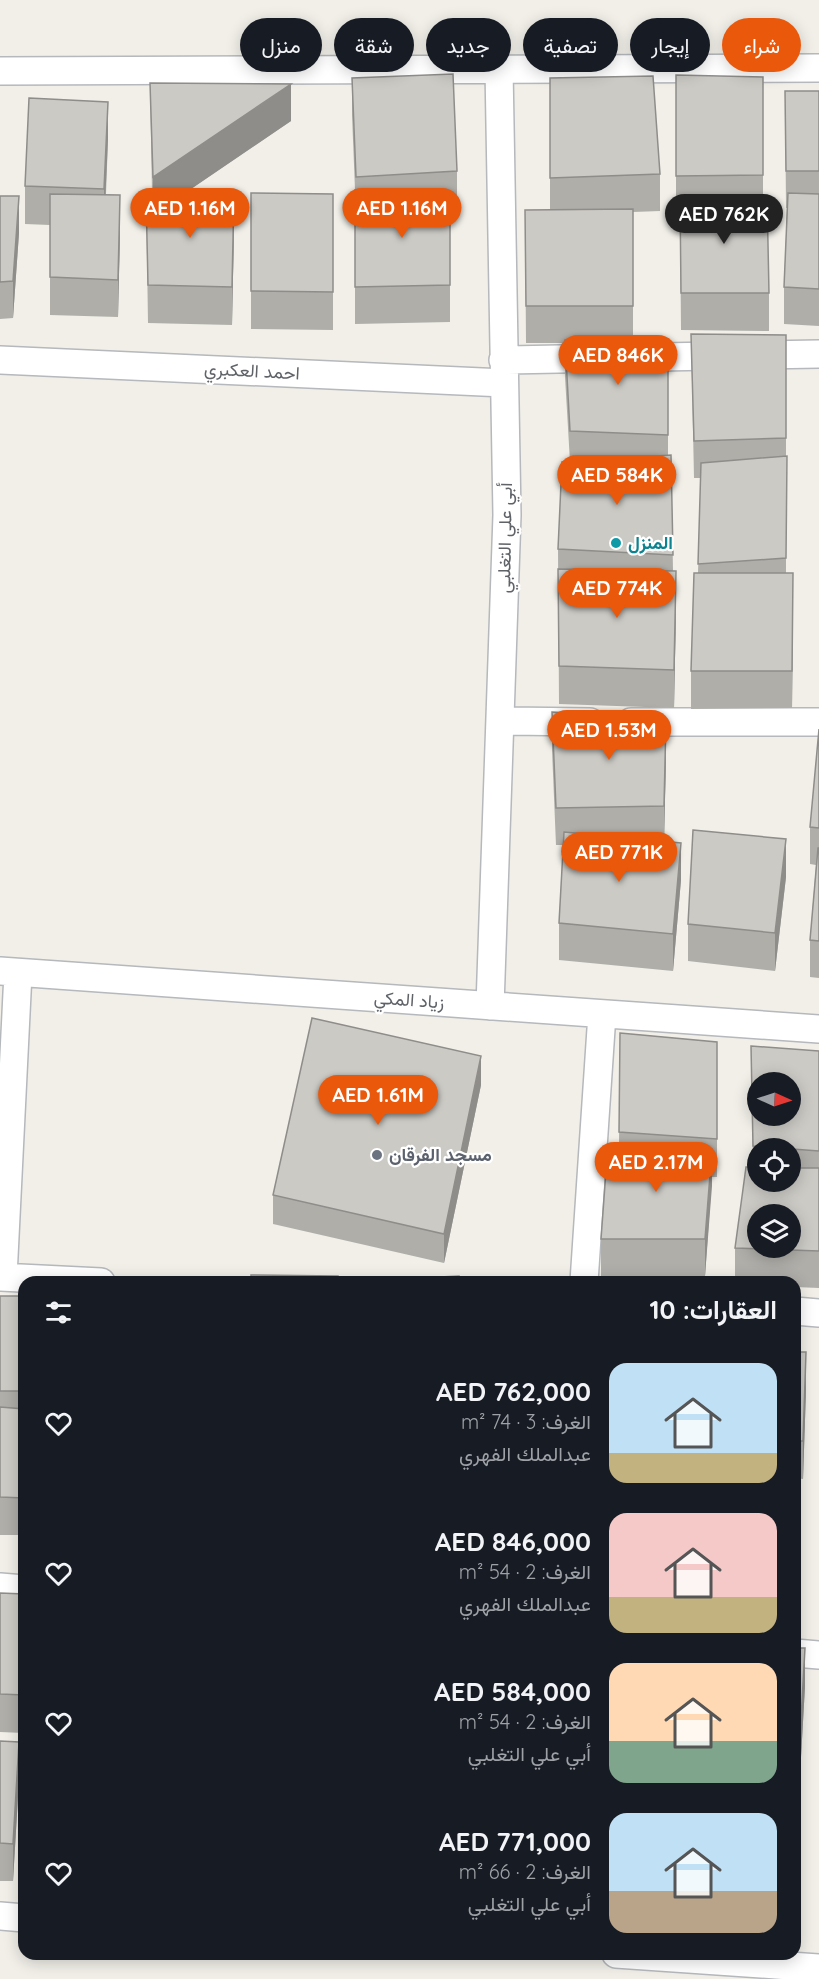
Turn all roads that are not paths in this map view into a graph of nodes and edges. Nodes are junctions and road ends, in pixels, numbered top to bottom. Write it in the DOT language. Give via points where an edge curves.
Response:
graph roads {
  1 [pos="819,68"];
  2 [pos="426,69"];
  3 [pos="511,69"];
  4 [pos="0,71"];
  5 [pos="499,72"];
  6 [pos="819,354"];
  7 [pos="0,360"];
  8 [pos="504,371"];
  9 [pos="500,721"];
  10 [pos="819,723"];
  11 [pos="9,972"];
  12 [pos="490,1006"];
  13 [pos="603,1014"];
  14 [pos="819,1029"];
  15 [pos="584,1276"];
  16 [pos="2,1277"];
  17 [pos="18,1278"];
  18 [pos="801,1312"];
  19 [pos="819,1313"];
  20 [pos="0,1587"];
  21 [pos="18,1588"];
  22 [pos="801,1654"];
  23 [pos="819,1655"];
  24 [pos="0,1916"];
  25 [pos="18,1918"];
  26 [pos="703,1960"];
  27 [pos="819,1968"];
  1 -- 3 [label="street"];
  2 -- 4 [label="street"];
  5 -- 8 [label="street, أبي علي التغلبي"];
  6 -- 8 [label="street, احمد العكبري"];
  7 -- 8 [label="street, احمد العكبري"];
  8 -- 9 [label="street, أبي علي التغلبي" via="507,515"];
  9 -- 10 [label="street"];
  9 -- 12 [label="street, أبي علي التغلبي"];
  11 -- 12 [label="street, زياد المكي"];
  11 -- 16 [label="street"];
  12 -- 13 [label="street, زياد المكي"];
  13 -- 14 [label="street, زياد المكي"];
  13 -- 15 [label="street"];
  16 -- 17 [label="street"];
  18 -- 19 [label="street"];
  20 -- 21 [label="street"];
  22 -- 23 [label="street"];
  24 -- 25 [label="street"];
  26 -- 27 [label="street"];
}
